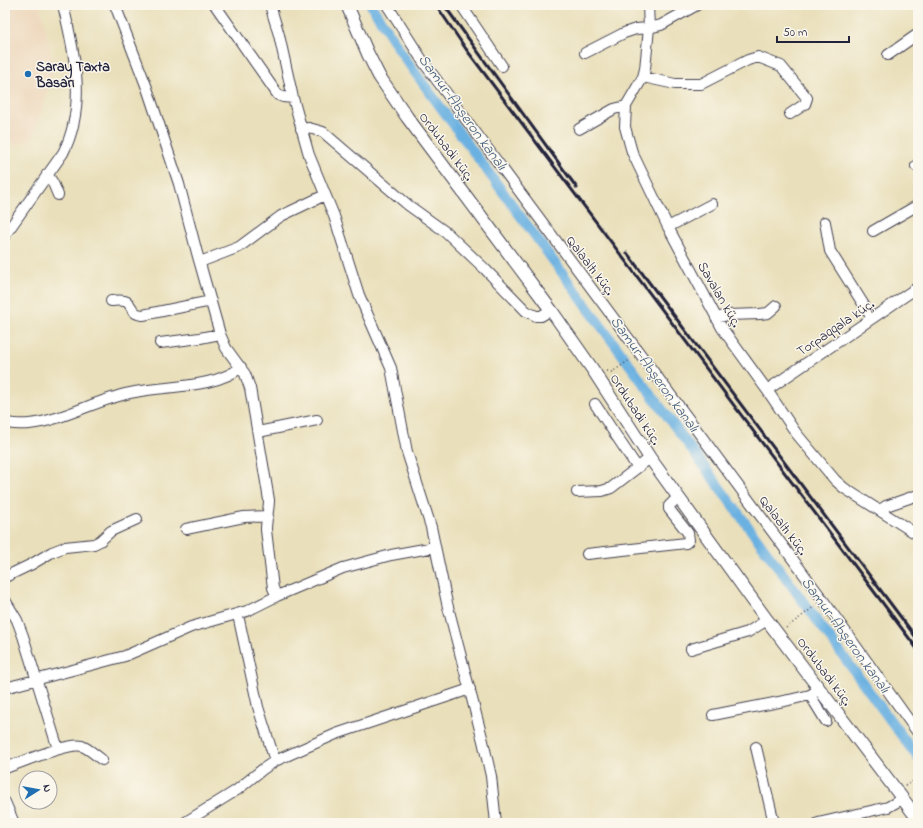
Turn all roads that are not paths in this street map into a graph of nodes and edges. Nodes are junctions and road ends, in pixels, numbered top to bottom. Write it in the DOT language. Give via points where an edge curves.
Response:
graph roads {
  1 [pos="6,5"];
  2 [pos="63,5"];
  3 [pos="115,5"];
  4 [pos="215,5"];
  5 [pos="270,5"];
  6 [pos="347,5"];
  7 [pos="387,5"];
  8 [pos="461,5"];
  9 [pos="648,5"];
  10 [pos="697,5"];
  11 [pos="5,12"];
  12 [pos="649,28"];
  13 [pos="918,34"];
  14 [pos="585,53"];
  15 [pos="888,55"];
  16 [pos="502,66"];
  17 [pos="643,77"];
  18 [pos="293,98"];
  19 [pos="626,106"];
  20 [pos="790,114"];
  21 [pos="301,129"];
  22 [pos="579,129"];
  23 [pos="47,174"];
  24 [pos="58,195"];
  25 [pos="325,195"];
  26 [pos="712,204"];
  27 [pos="918,205"];
  28 [pos="825,222"];
  29 [pos="668,227"];
  30 [pos="873,231"];
  31 [pos="5,235"];
  32 [pos="200,262"];
  33 [pos="918,287"];
  34 [pos="110,301"];
  35 [pos="211,301"];
  36 [pos="776,306"];
  37 [pos="551,310"];
  38 [pos="716,318"];
  39 [pos="872,318"];
  40 [pos="220,334"];
  41 [pos="160,343"];
  42 [pos="240,367"];
  43 [pos="767,390"];
  44 [pos="596,404"];
  45 [pos="317,420"];
  46 [pos="5,423"];
  47 [pos="258,432"];
  48 [pos="650,458"];
  49 [pos="637,467"];
  50 [pos="577,492"];
  51 [pos="918,495"];
  52 [pos="678,497"];
  53 [pos="880,510"];
  54 [pos="268,516"];
  55 [pos="137,519"];
  56 [pos="186,529"];
  57 [pos="918,535"];
  58 [pos="435,547"];
  59 [pos="587,554"];
  60 [pos="5,577"];
  61 [pos="277,596"];
  62 [pos="5,600"];
  63 [pos="238,615"];
  64 [pos="767,620"];
  65 [pos="690,649"];
  66 [pos="36,679"];
  67 [pos="5,688"];
  68 [pos="470,688"];
  69 [pos="815,692"];
  70 [pos="713,715"];
  71 [pos="826,721"];
  72 [pos="918,733"];
  73 [pos="756,747"];
  74 [pos="58,749"];
  75 [pos="102,760"];
  76 [pos="275,761"];
  77 [pos="5,768"];
  78 [pos="900,795"];
  79 [pos="5,802"];
  80 [pos="918,819"];
  81 [pos="14,823"];
  82 [pos="184,823"];
  83 [pos="496,823"];
  84 [pos="774,823"];
  85 [pos="818,823"];
  1 -- 11 [label="lane"];
  2 -- 23 [label="street" via="75,65 76,112 63,153"];
  3 -- 32 [label="street" via="172,163"];
  4 -- 18 [label="street" via="278,95 282,98"];
  5 -- 18 [label="street"];
  6 -- 37 [label="street, Ordubadi küç." via="368,54 396,103"];
  7 -- 72 [label="street, Qalaaltı küç." via="424,63 823,600"];
  8 -- 16 [label="street"];
  9 -- 12 [label="street, Savalan küç."];
  10 -- 12 [label="street" via="668,22"];
  12 -- 14 [label="street" via="624,33"];
  12 -- 17 [label="street, Savalan küç."];
  13 -- 15 [label="street"];
  17 -- 19 [label="street, Savalan küç."];
  17 -- 20 [label="street" via="675,84 701,84 758,57 781,66 807,98 805,104"];
  18 -- 21 [label="street"];
  19 -- 22 [label="street" via="614,109"];
  19 -- 29 [label="street, Savalan küç." via="625,128 632,152"];
  21 -- 25 [label="street"];
  21 -- 37 [label="street" via="309,128 323,132 408,205 447,233 526,311 541,316"];
  23 -- 24 [label="street" via="54,183"];
  23 -- 31 [label="street"];
  25 -- 32 [label="street" via="281,216 239,247"];
  25 -- 58 [label="street" via="359,294 390,368 407,452"];
  26 -- 29 [label="street"];
  27 -- 30 [label="street"];
  28 -- 39 [label="street" via="830,251"];
  29 -- 38 [label="street, Savalan küç."];
  32 -- 35 [label="street"];
  33 -- 39 [label="street, Torpaqqala küç."];
  34 -- 35 [label="street" via="128,302 133,312 143,315"];
  35 -- 40 [label="street"];
  36 -- 38 [label="street" via="764,314"];
  37 -- 48 [label="street, Ordubadi küç."];
  38 -- 43 [label="street, Savalan küç."];
  39 -- 43 [label="street, Torpaqqala küç."];
  40 -- 41 [label="street"];
  40 -- 42 [label="street" via="226,348"];
  42 -- 46 [label="street" via="226,377 113,397 44,421 28,424"];
  42 -- 47 [label="street" via="250,388"];
  43 -- 53 [label="street, Savalan küç." via="796,434 835,480"];
  44 -- 49 [label="street"];
  45 -- 47 [label="street"];
  47 -- 54 [label="street" via="269,500"];
  48 -- 49 [label="street"];
  48 -- 52 [label="street, Ordubadi küç."];
  49 -- 50 [label="street" via="612,488"];
  51 -- 53 [label="street"];
  52 -- 59 [label="street" via="669,506 669,510 688,533 686,542"];
  52 -- 64 [label="street, Ordubadi küç."];
  53 -- 57 [label="street, Savalan küç."];
  54 -- 56 [label="street" via="244,517"];
  54 -- 61 [label="street" via="266,530 272,584"];
  55 -- 60 [label="street" via="111,531 94,544 65,547"];
  58 -- 61 [label="street" via="351,566"];
  58 -- 68 [label="street"];
  61 -- 63 [label="street"];
  62 -- 66 [label="street" via="23,636"];
  63 -- 66 [label="street" via="191,627 125,656"];
  63 -- 76 [label="street" via="258,707"];
  64 -- 65 [label="street" via="748,632"];
  64 -- 69 [label="street, Ordubadi küç."];
  66 -- 67 [label="street"];
  66 -- 74 [label="street"];
  68 -- 76 [label="street" via="336,734"];
  68 -- 83 [label="street" via="491,776"];
  69 -- 70 [label="street"];
  69 -- 71 [label="street"];
  69 -- 78 [label="street, Ordubadi küç."];
  73 -- 84 [label="street"];
  74 -- 75 [label="street" via="81,746"];
  74 -- 77 [label="street"];
  76 -- 82 [label="street" via="237,790"];
  78 -- 80 [label="street, Ordubadi küç."];
  78 -- 85 [label="street" via="888,807"];
  79 -- 81 [label="street"];
}
